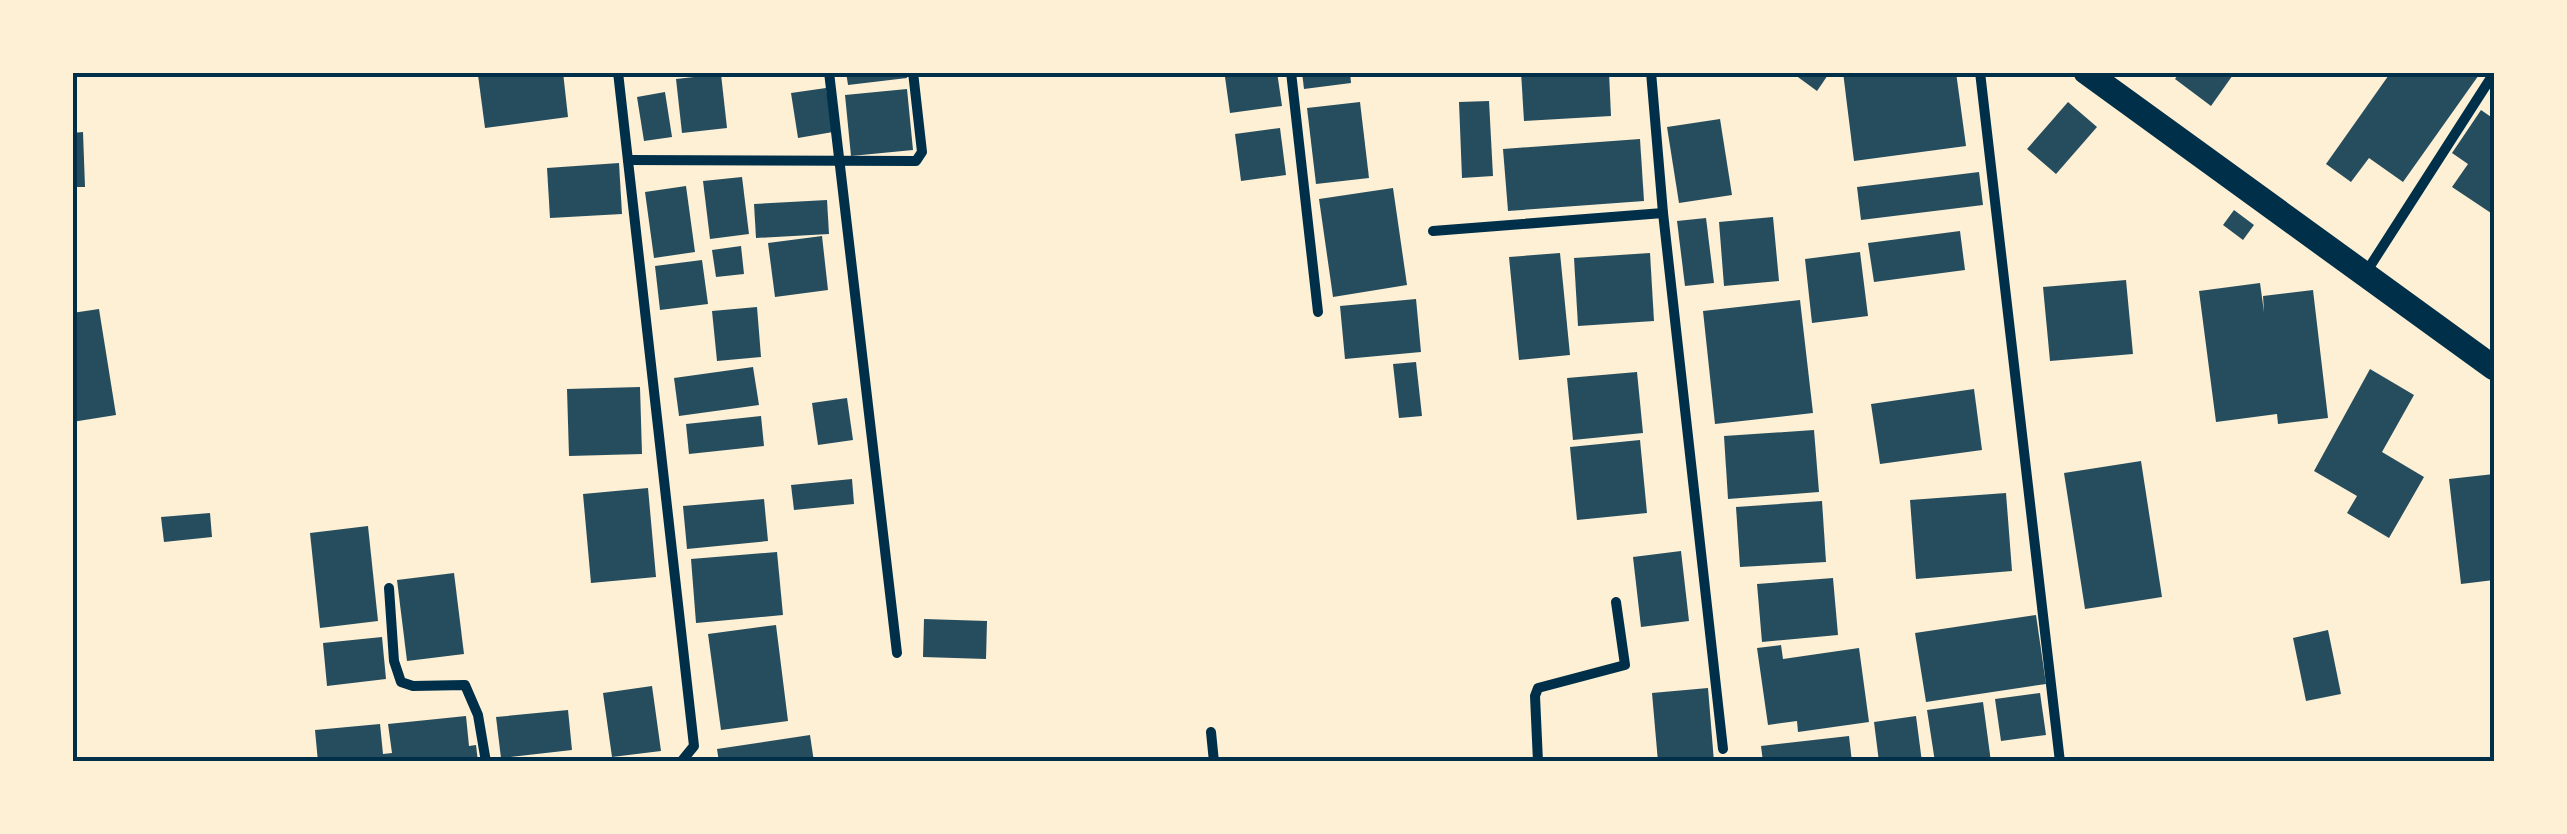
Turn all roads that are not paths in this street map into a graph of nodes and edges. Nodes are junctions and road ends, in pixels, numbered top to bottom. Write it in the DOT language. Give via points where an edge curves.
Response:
graph roads {
  1 [pos="618,72"];
  2 [pos="830,72"];
  3 [pos="913,72"];
  4 [pos="1291,72"];
  5 [pos="1651,72"];
  6 [pos="1980,72"];
  7 [pos="2089,73"];
  8 [pos="2494,73"];
  9 [pos="628,160"];
  10 [pos="839,161"];
  11 [pos="1663,213"];
  12 [pos="1433,231"];
  13 [pos="2366,274"];
  14 [pos="1318,312"];
  15 [pos="2494,368"];
  16 [pos="389,588"];
  17 [pos="1616,602"];
  18 [pos="897,652"];
  19 [pos="1211,732"];
  20 [pos="1723,749"];
  21 [pos="486,762"];
  22 [pos="681,762"];
  23 [pos="1214,762"];
  24 [pos="1538,762"];
  25 [pos="2060,762"];
  1 -- 9 [label="street"];
  2 -- 10 [label="street"];
  3 -- 10 [label="street" via="918,159"];
  4 -- 14 [label="street"];
  5 -- 11 [label="street"];
  6 -- 25 [label="street"];
  7 -- 13 [label="main road"];
  8 -- 13 [label="street"];
  9 -- 10 [label="street"];
  9 -- 22 [label="street" via="694,746"];
  10 -- 18 [label="street"];
  11 -- 12 [label="street"];
  11 -- 20 [label="street"];
  13 -- 15 [label="main road"];
  16 -- 21 [label="street" via="401,682 465,685"];
  17 -- 24 [label="street" via="1625,665 1538,688"];
  19 -- 23 [label="street"];
}
